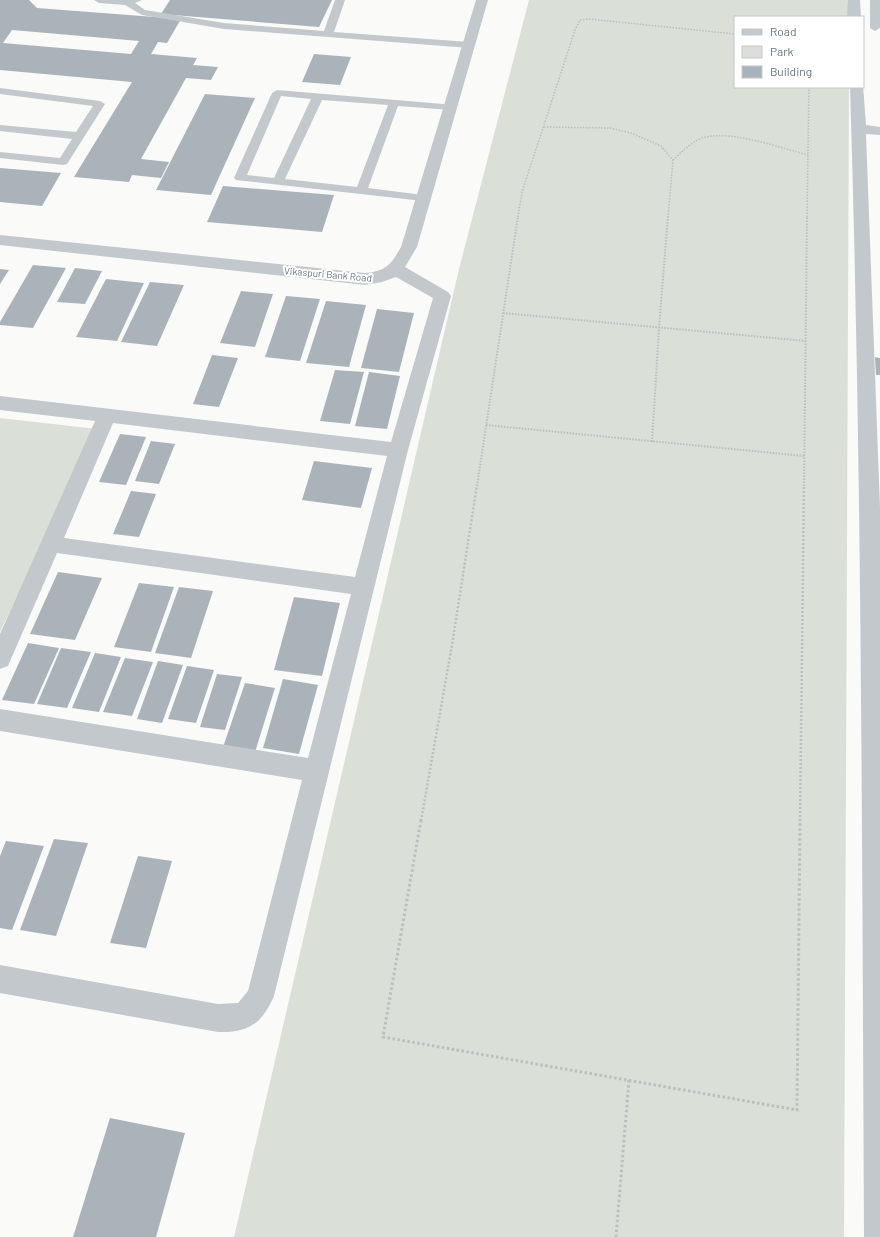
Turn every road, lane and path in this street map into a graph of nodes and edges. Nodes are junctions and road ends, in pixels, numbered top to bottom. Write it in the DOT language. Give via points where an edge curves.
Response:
graph roads {
  1 [pos="99,0"];
  2 [pos="138,0"];
  3 [pos="340,0"];
  4 [pos="482,0"];
  5 [pos="854,0"];
  6 [pos="875,0"];
  7 [pos="127,2"];
  8 [pos="854,16"];
  9 [pos="875,28"];
  10 [pos="328,34"];
  11 [pos="734,34"];
  12 [pos="469,45"];
  13 [pos="809,88"];
  14 [pos="857,88"];
  15 [pos="0,91"];
  16 [pos="318,96"];
  17 [pos="394,102"];
  18 [pos="451,107"];
  19 [pos="543,127"];
  20 [pos="0,128"];
  21 [pos="858,128"];
  22 [pos="880,131"];
  23 [pos="79,136"];
  24 [pos="0,155"];
  25 [pos="808,155"];
  26 [pos="673,160"];
  27 [pos="278,182"];
  28 [pos="361,191"];
  29 [pos="424,198"];
  30 [pos="0,240"];
  31 [pos="872,241"];
  32 [pos="396,269"];
  33 [pos="872,277"];
  34 [pos="503,313"];
  35 [pos="659,328"];
  36 [pos="806,341"];
  37 [pos="873,343"];
  38 [pos="0,403"];
  39 [pos="107,415"];
  40 [pos="486,425"];
  41 [pos="652,442"];
  42 [pos="398,450"];
  43 [pos="804,456"];
  44 [pos="875,516"];
  45 [pos="50,544"];
  46 [pos="364,587"];
  47 [pos="876,610"];
  48 [pos="0,659"];
  49 [pos="0,720"];
  50 [pos="317,771"];
  51 [pos="878,813"];
  52 [pos="0,979"];
  53 [pos="879,1046"];
  54 [pos="629,1080"];
  55 [pos="616,1237"];
  56 [pos="880,1237"];
  1 -- 7 [label="lane"];
  2 -- 7 [label="lane"];
  3 -- 10 [label="lane"];
  4 -- 12 [label="street"];
  5 -- 8 [label="street"];
  6 -- 9 [label="lane"];
  7 -- 10 [label="lane" via="142,12 224,26"];
  10 -- 12 [label="lane"];
  11 -- 19 [label="path" via="580,20"];
  12 -- 18 [label="street"];
  13 -- 25 [label="path"];
  14 -- 21 [label="street"];
  15 -- 23 [label="lane" via="100,104"];
  16 -- 17 [label="lane"];
  16 -- 27 [label="lane"];
  16 -- 27 [label="lane" via="277,93 240,178"];
  17 -- 18 [label="lane"];
  17 -- 28 [label="lane"];
  18 -- 29 [label="street"];
  19 -- 26 [label="path" via="610,128 631,133 661,146"];
  19 -- 34 [label="path" via="522,192"];
  20 -- 23 [label="lane"];
  21 -- 22 [label="street"];
  21 -- 31 [label="street" via="867,183"];
  23 -- 24 [label="lane" via="63,162"];
  25 -- 26 [label="path" via="721,135 703,137"];
  25 -- 36 [label="path"];
  26 -- 35 [label="path"];
  27 -- 28 [label="lane"];
  28 -- 29 [label="lane"];
  29 -- 32 [label="street" via="409,247"];
  30 -- 32 [label="street, Vikaspuri Bank Road" via="365,279 389,275"];
  31 -- 33 [label="street"];
  32 -- 42 [label="street" via="442,296"];
  33 -- 37 [label="street"];
  34 -- 35 [label="path"];
  34 -- 40 [label="path"];
  35 -- 36 [label="path"];
  35 -- 41 [label="path"];
  36 -- 43 [label="path"];
  37 -- 44 [label="street"];
  38 -- 39 [label="street"];
  39 -- 42 [label="street"];
  39 -- 45 [label="street"];
  40 -- 41 [label="path"];
  40 -- 54 [label="path" via="452,645 383,1037"];
  41 -- 43 [label="path"];
  42 -- 46 [label="street"];
  43 -- 54 [label="path" via="797,1110"];
  44 -- 47 [label="street"];
  45 -- 46 [label="street"];
  45 -- 48 [label="street"];
  46 -- 50 [label="street"];
  47 -- 51 [label="street"];
  49 -- 50 [label="street"];
  50 -- 52 [label="street" via="260,996 254,1008 243,1015 218,1018"];
  51 -- 53 [label="street"];
  53 -- 56 [label="street"];
  54 -- 55 [label="path"];
}
